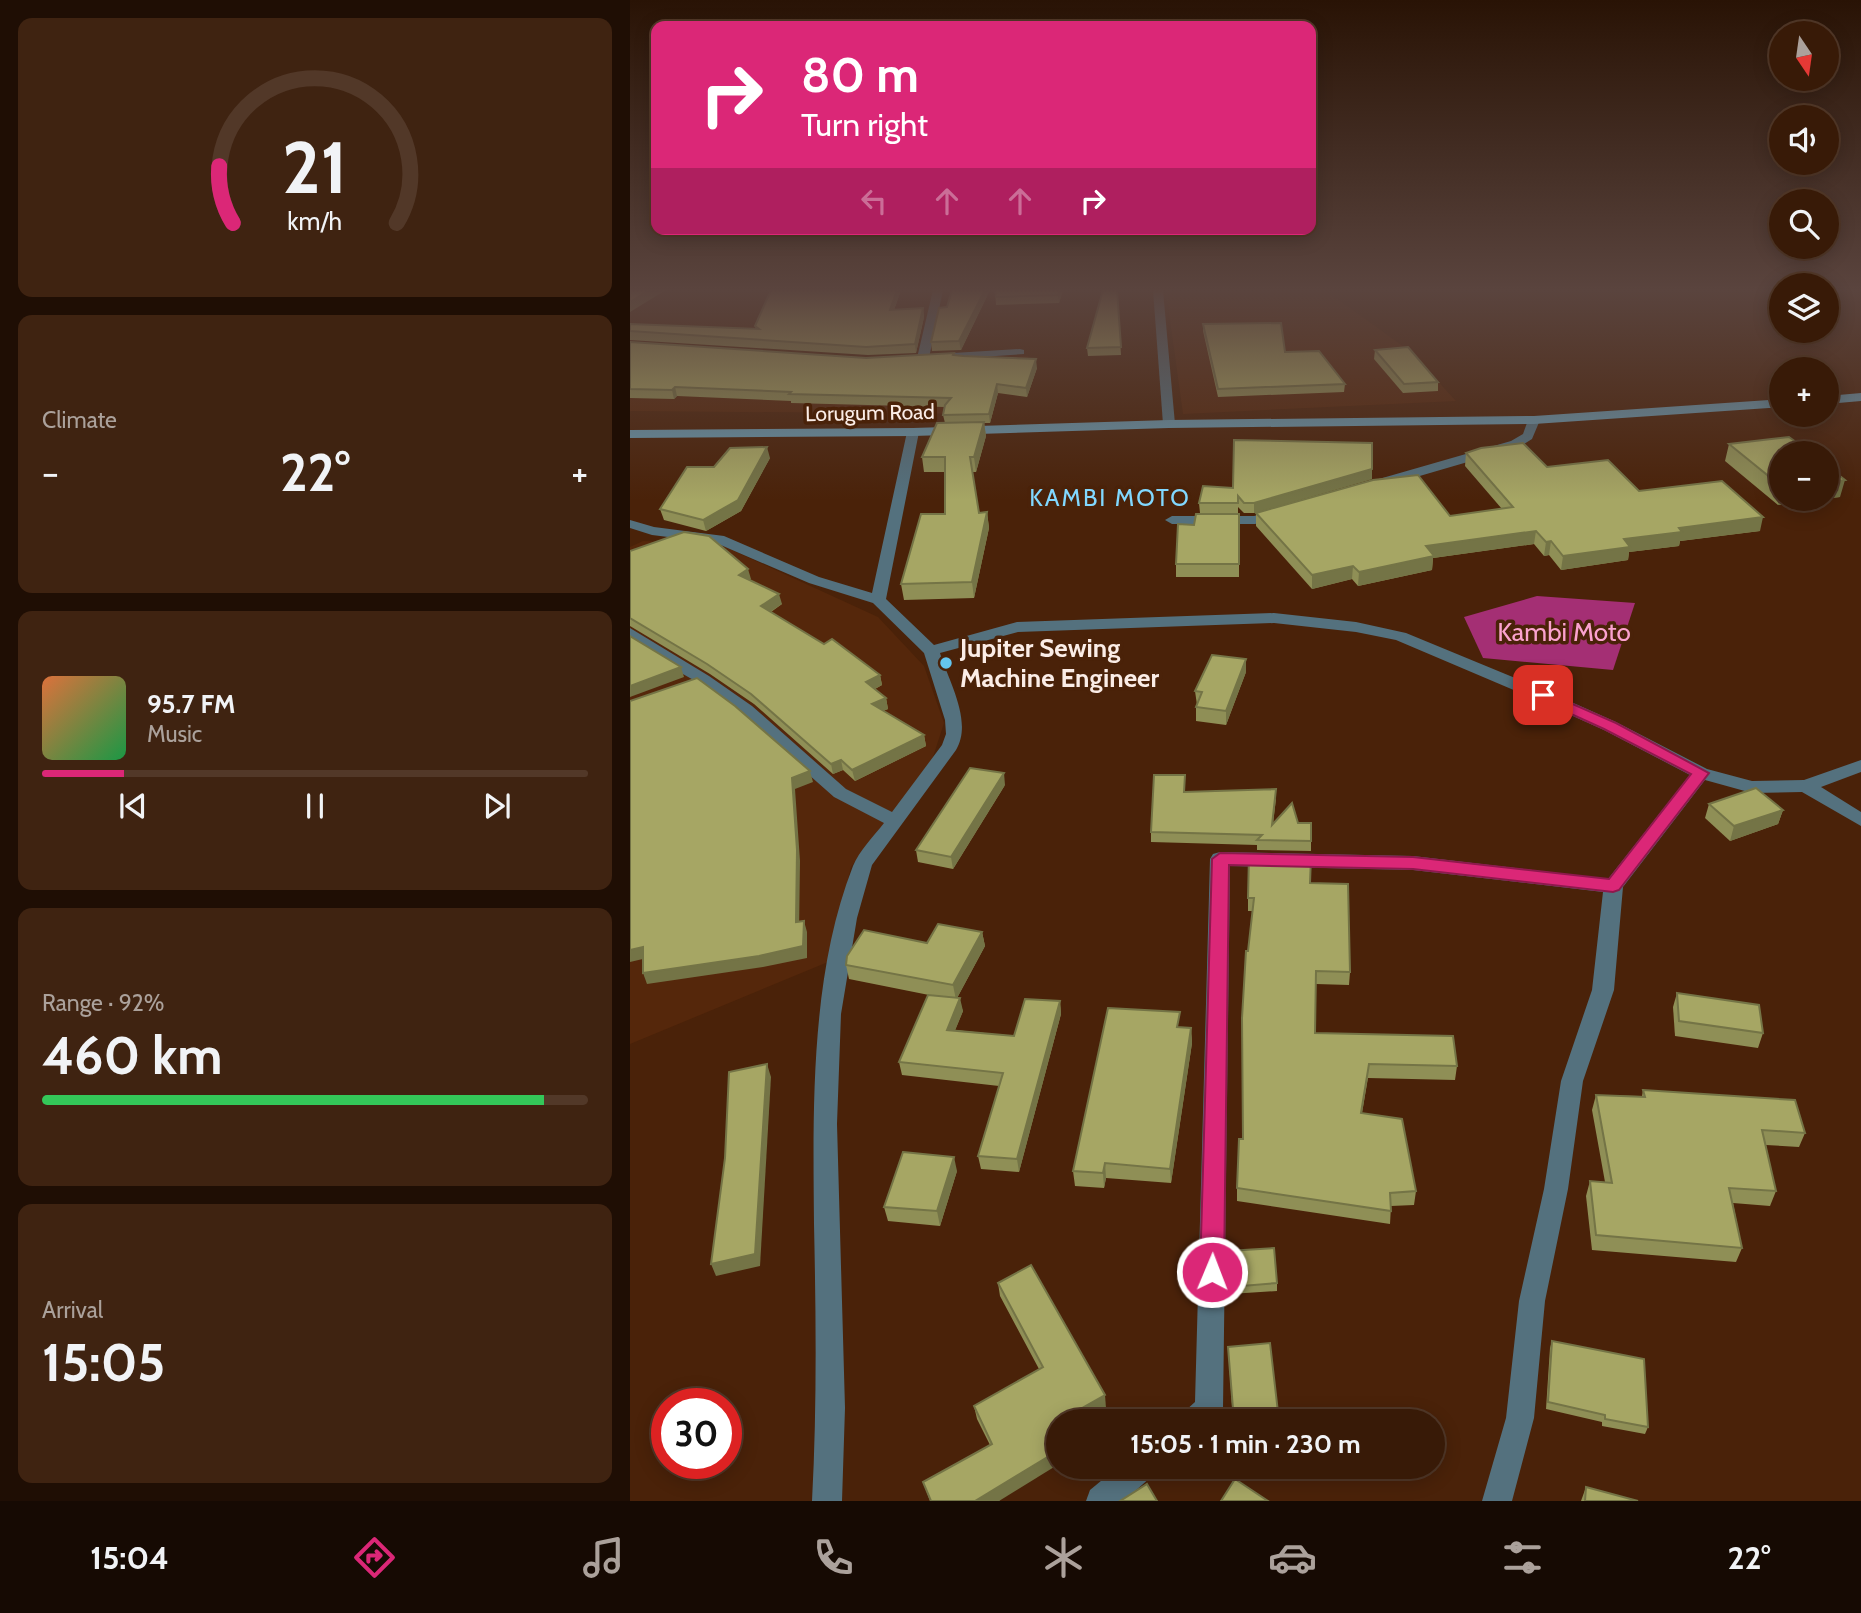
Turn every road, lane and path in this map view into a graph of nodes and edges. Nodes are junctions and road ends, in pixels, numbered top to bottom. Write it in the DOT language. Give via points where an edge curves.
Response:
graph roads {
  1 [pos="1164,360"];
  2 [pos="1859,395"];
  3 [pos="1839,398"];
  4 [pos="1769,404"];
  5 [pos="1534,420"];
  6 [pos="1169,424"];
  7 [pos="913,432"];
  8 [pos="630,434"];
  9 [pos="1368,486"];
  10 [pos="1293,509"];
  11 [pos="1172,520"];
  12 [pos="630,524"];
  13 [pos="878,600"];
  14 [pos="630,633"];
  15 [pos="931,651"];
  16 [pos="703,679"];
  17 [pos="678,688"];
  18 [pos="1861,766"];
  19 [pos="1701,773"];
  20 [pos="1806,786"];
  21 [pos="1861,820"];
  22 [pos="895,821"];
  23 [pos="1613,886"];
  24 [pos="1209,1409"];
  25 [pos="1127,1479"];
  26 [pos="827,1501"];
  27 [pos="1101,1501"];
  28 [pos="1497,1501"];
  1 -- 6 [label="street"];
  2 -- 3 [label="main road"];
  4 -- 5 [label="main road, Lorugum Road"];
  5 -- 6 [label="main road, Lorugum Road"];
  5 -- 9 [label="street" via="1528,436 1515,443"];
  6 -- 7 [label="main road, Lorugum Road"];
  7 -- 8 [label="main road, Lorugum Road"];
  7 -- 13 [label="street"];
  10 -- 11 [label="street" via="1255,520"];
  12 -- 13 [label="street" via="719,539 814,580"];
  13 -- 15 [label="street"];
  14 -- 16 [label="street"];
  15 -- 19 [label="street" via="1017,627 1274,618 1356,627 1400,636 1543,695"];
  15 -- 22 [label="street" via="955,734"];
  16 -- 17 [label="street"];
  16 -- 22 [label="street" via="746,709 840,793"];
  18 -- 20 [label="street"];
  19 -- 20 [label="street" via="1752,787"];
  19 -- 23 [label="street"];
  20 -- 21 [label="street"];
  22 -- 26 [label="street" via="863,864 847,918 830,1014 825,1124 831,1395"];
  23 -- 24 [label="street" via="1413,863 1220,859"];
  23 -- 28 [label="street" via="1603,990 1572,1081 1556,1189 1532,1301 1520,1419"];
  25 -- 27 [label="street"];
}
